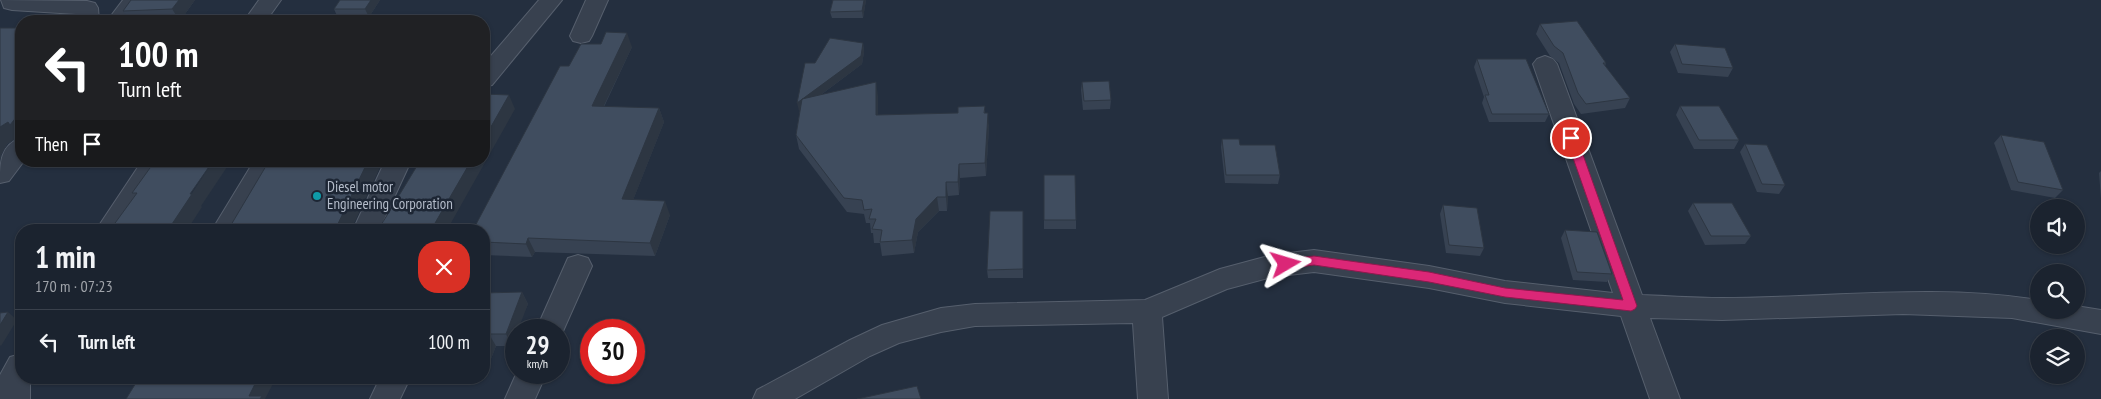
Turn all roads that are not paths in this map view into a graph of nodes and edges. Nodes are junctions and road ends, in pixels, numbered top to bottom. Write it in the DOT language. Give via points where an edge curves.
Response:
graph roads {
  1 [pos="12,0"];
  2 [pos="135,0"];
  3 [pos="270,0"];
  4 [pos="552,0"];
  5 [pos="597,0"];
  6 [pos="88,15"];
  7 [pos="123,15"];
  8 [pos="259,15"];
  9 [pos="581,36"];
  10 [pos="1545,64"];
  11 [pos="490,72"];
  12 [pos="15,155"];
  13 [pos="152,167"];
  14 [pos="263,167"];
  15 [pos="395,167"];
  16 [pos="0,174"];
  17 [pos="113,224"];
  18 [pos="230,224"];
  19 [pos="369,224"];
  20 [pos="578,266"];
  21 [pos="1631,306"];
  22 [pos="1147,311"];
  23 [pos="555,319"];
  24 [pos="2101,322"];
  25 [pos="15,384"];
  26 [pos="392,384"];
  27 [pos="527,384"];
  28 [pos="15,399"];
  29 [pos="385,399"];
  30 [pos="520,399"];
  31 [pos="768,399"];
  32 [pos="1153,399"];
  33 [pos="1665,399"];
  1 -- 6 [label="lane" via="12,3 87,8"];
  2 -- 7 [label="street"];
  3 -- 8 [label="street"];
  4 -- 11 [label="street"];
  5 -- 9 [label="street"];
  10 -- 21 [label="street"];
  12 -- 16 [label="street"];
  13 -- 17 [label="street"];
  14 -- 18 [label="street"];
  15 -- 19 [label="street"];
  20 -- 23 [label="street"];
  21 -- 22 [label="street" via="1505,292 1429,277 1314,261 1272,266 1220,280"];
  21 -- 24 [label="street" via="1722,309 1903,303 2012,307"];
  21 -- 33 [label="street"];
  22 -- 31 [label="street" via="975,315 941,320 892,333"];
  22 -- 32 [label="street"];
  25 -- 28 [label="street"];
  26 -- 29 [label="street"];
  27 -- 30 [label="street"];
}
